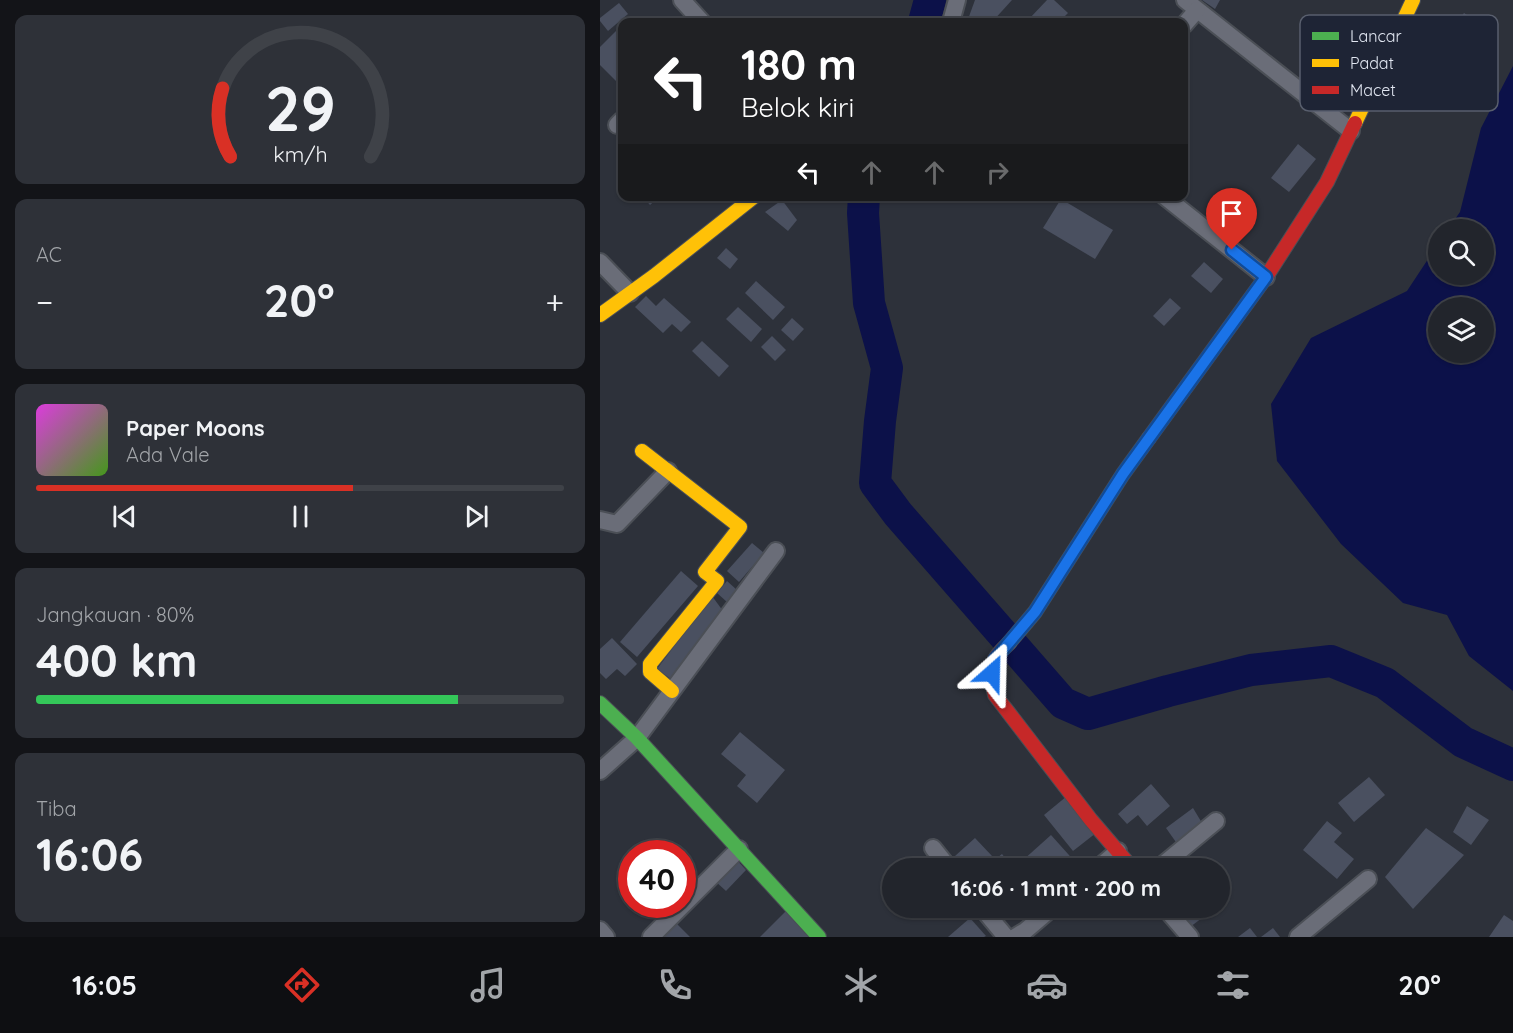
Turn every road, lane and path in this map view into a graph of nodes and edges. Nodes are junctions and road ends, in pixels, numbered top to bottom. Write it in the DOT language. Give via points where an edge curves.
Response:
graph roads {
  1 [pos="682,0"];
  2 [pos="957,0"];
  3 [pos="1413,0"];
  4 [pos="1191,5"];
  5 [pos="1406,15"];
  6 [pos="698,18"];
  7 [pos="952,18"];
  8 [pos="1300,91"];
  9 [pos="1326,111"];
  10 [pos="1360,111"];
  11 [pos="1351,131"];
  12 [pos="749,201"];
  13 [pos="1170,201"];
  14 [pos="600,262"];
  15 [pos="1266,277"];
  16 [pos="630,293"];
  17 [pos="600,315"];
  18 [pos="642,451"];
  19 [pos="668,471"];
  20 [pos="600,520"];
  21 [pos="776,551"];
  22 [pos="672,690"];
  23 [pos="600,703"];
  24 [pos="637,738"];
  25 [pos="600,771"];
  26 [pos="1216,821"];
  27 [pos="933,848"];
  28 [pos="739,849"];
  29 [pos="1118,851"];
  30 [pos="942,858"];
  31 [pos="1110,858"];
  32 [pos="1124,858"];
  33 [pos="1171,858"];
  34 [pos="1368,879"];
  35 [pos="990,918"];
  36 [pos="1040,918"];
  37 [pos="1174,918"];
  38 [pos="600,930"];
  39 [pos="606,937"];
  40 [pos="651,937"];
  41 [pos="819,937"];
  42 [pos="1006,937"];
  43 [pos="1015,937"];
  44 [pos="1190,937"];
  45 [pos="1298,937"];
  1 -- 6 [label="street"];
  2 -- 7 [label="street"];
  3 -- 5 [label="street"];
  4 -- 8 [label="street"];
  9 -- 11 [label="street"];
  10 -- 11 [label="street"];
  11 -- 15 [label="street" via="1327,182"];
  12 -- 16 [label="street"];
  13 -- 15 [label="street"];
  14 -- 16 [label="street"];
  15 -- 29 [label="street" via="1123,474 1035,612 995,659 995,695"];
  16 -- 17 [label="street"];
  18 -- 19 [label="street"];
  19 -- 20 [label="street" via="617,524"];
  19 -- 22 [label="street" via="740,527 705,572 717,581 650,664 650,672"];
  21 -- 22 [label="street"];
  22 -- 24 [label="street"];
  23 -- 24 [label="street"];
  24 -- 25 [label="street"];
  24 -- 28 [label="street"];
  26 -- 33 [label="street"];
  27 -- 30 [label="street"];
  28 -- 40 [label="street"];
  28 -- 41 [label="street"];
  29 -- 31 [label="street"];
  29 -- 32 [label="street"];
  34 -- 45 [label="street"];
  35 -- 42 [label="street"];
  36 -- 43 [label="street"];
  37 -- 44 [label="street"];
  38 -- 39 [label="street"];
}
